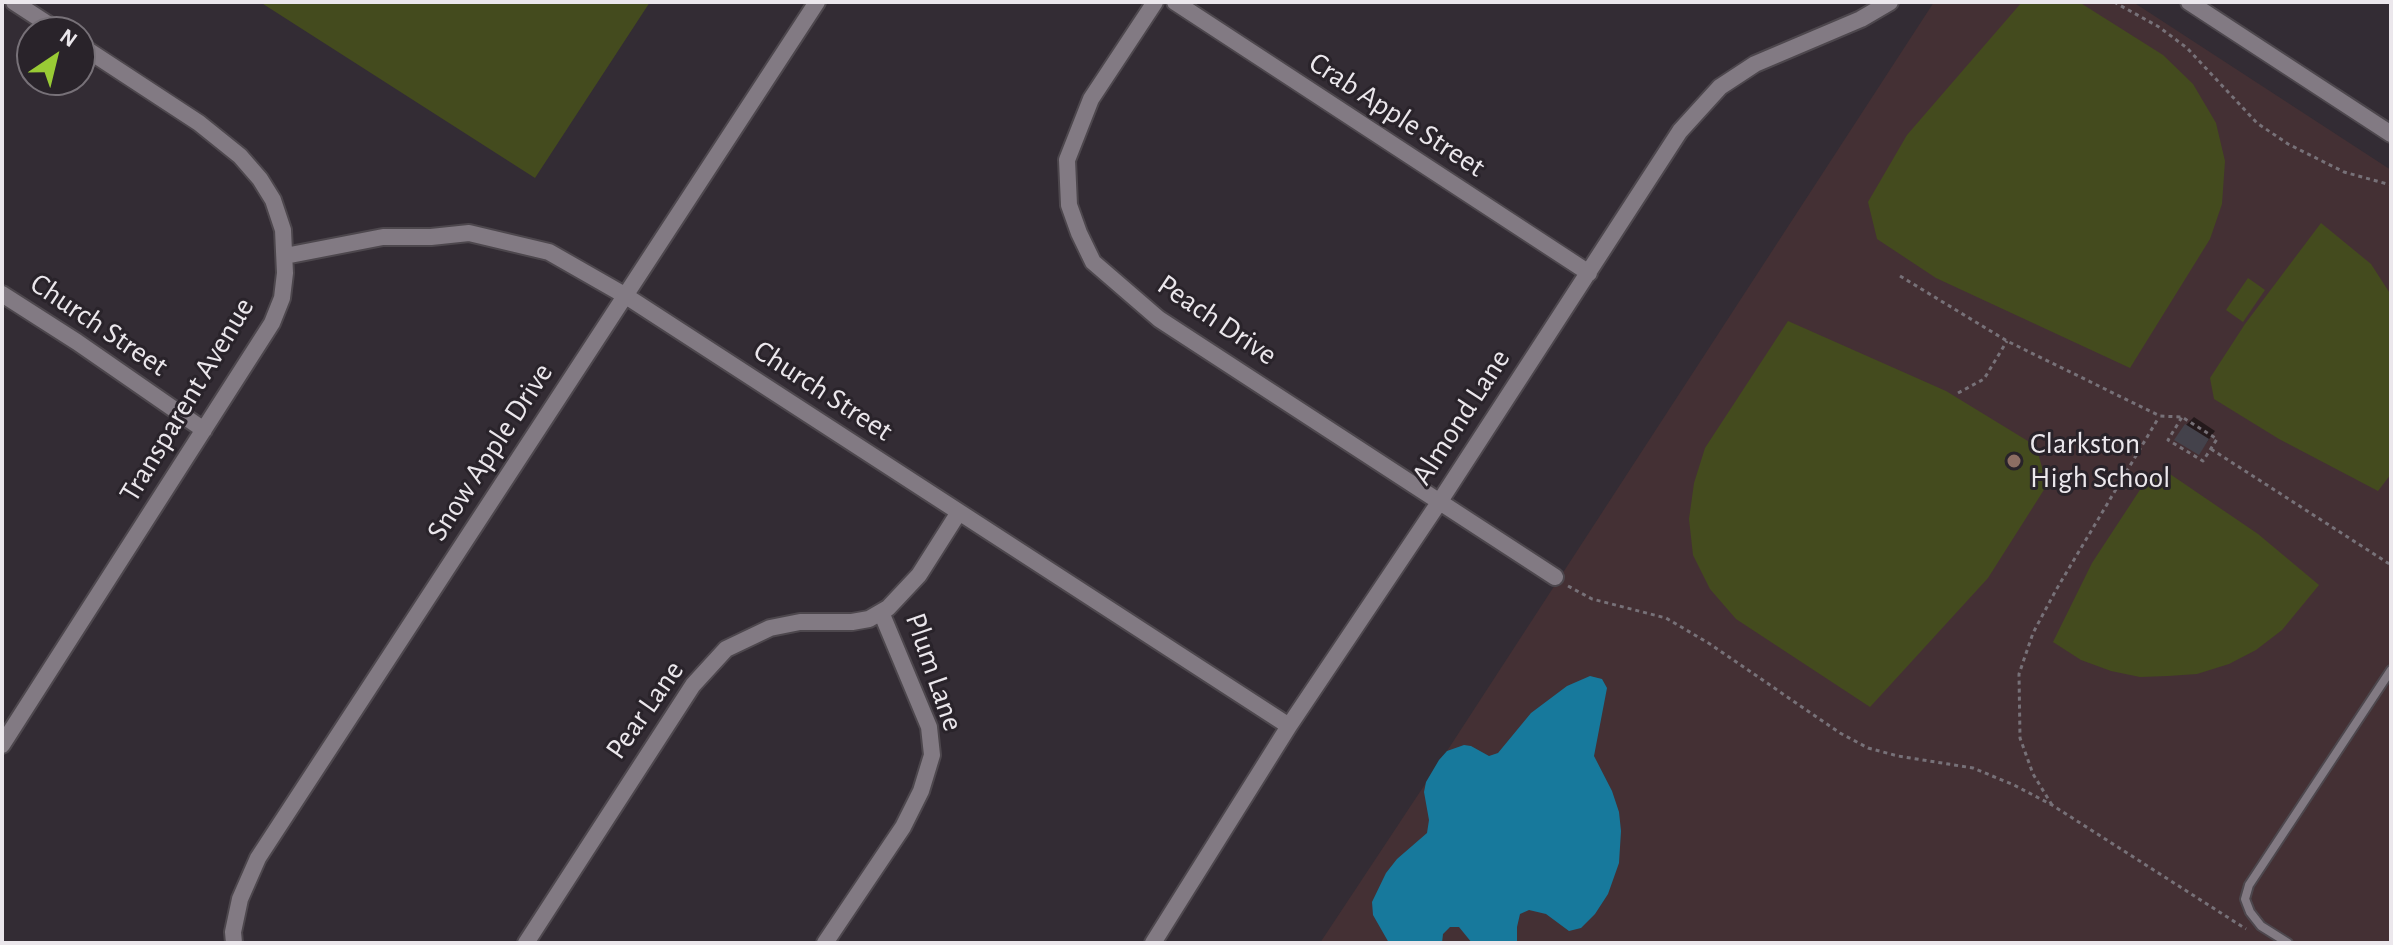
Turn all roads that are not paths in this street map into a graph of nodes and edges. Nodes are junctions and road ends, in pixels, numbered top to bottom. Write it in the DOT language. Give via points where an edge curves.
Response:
graph roads {
  1 [pos="14,2"];
  2 [pos="817,2"];
  3 [pos="1155,2"];
  4 [pos="1175,2"];
  5 [pos="1890,2"];
  6 [pos="2189,2"];
  7 [pos="35,16"];
  8 [pos="96,55"];
  9 [pos="2391,134"];
  10 [pos="285,256"];
  11 [pos="1589,273"];
  12 [pos="2,294"];
  13 [pos="626,296"];
  14 [pos="204,430"];
  15 [pos="1440,501"];
  16 [pos="959,512"];
  17 [pos="1555,577"];
  18 [pos="881,612"];
  19 [pos="2391,670"];
  20 [pos="1289,726"];
  21 [pos="2,745"];
  22 [pos="234,943"];
  23 [pos="526,943"];
  24 [pos="825,943"];
  25 [pos="1153,943"];
  26 [pos="2288,943"];
  1 -- 7 [label="street"];
  2 -- 13 [label="street, Snow Apple Drive"];
  3 -- 15 [label="street, Peach Drive" via="1091,99 1067,160 1069,205 1093,262 1159,319"];
  4 -- 11 [label="street, Crab Apple Street"];
  5 -- 11 [label="street, Almond Lane" via="1755,64 1720,87 1680,131"];
  6 -- 9 [label="street"];
  8 -- 10 [label="street, Transparent Avenue" via="240,156 273,200"];
  10 -- 13 [label="street, Church Street" via="383,237 469,233 549,252"];
  10 -- 14 [label="street, Transparent Avenue" via="282,298 272,323"];
  11 -- 15 [label="street, Almond Lane"];
  12 -- 14 [label="street, Church Street"];
  13 -- 16 [label="street, Church Street"];
  13 -- 22 [label="street, Snow Apple Drive" via="258,858 240,899"];
  14 -- 21 [label="street, Transparent Avenue"];
  15 -- 17 [label="street, Peach Drive"];
  15 -- 20 [label="street, Almond Lane"];
  16 -- 18 [label="street, Plum Lane" via="919,575"];
  16 -- 20 [label="street, Church Street"];
  18 -- 23 [label="street, Pear Lane" via="852,622 770,628 726,649 693,685"];
  18 -- 24 [label="street, Plum Lane" via="929,727 932,755 903,827"];
  19 -- 26 [label="lane" via="2249,885 2245,899 2250,912"];
  20 -- 25 [label="street, Almond Lane"];
}
